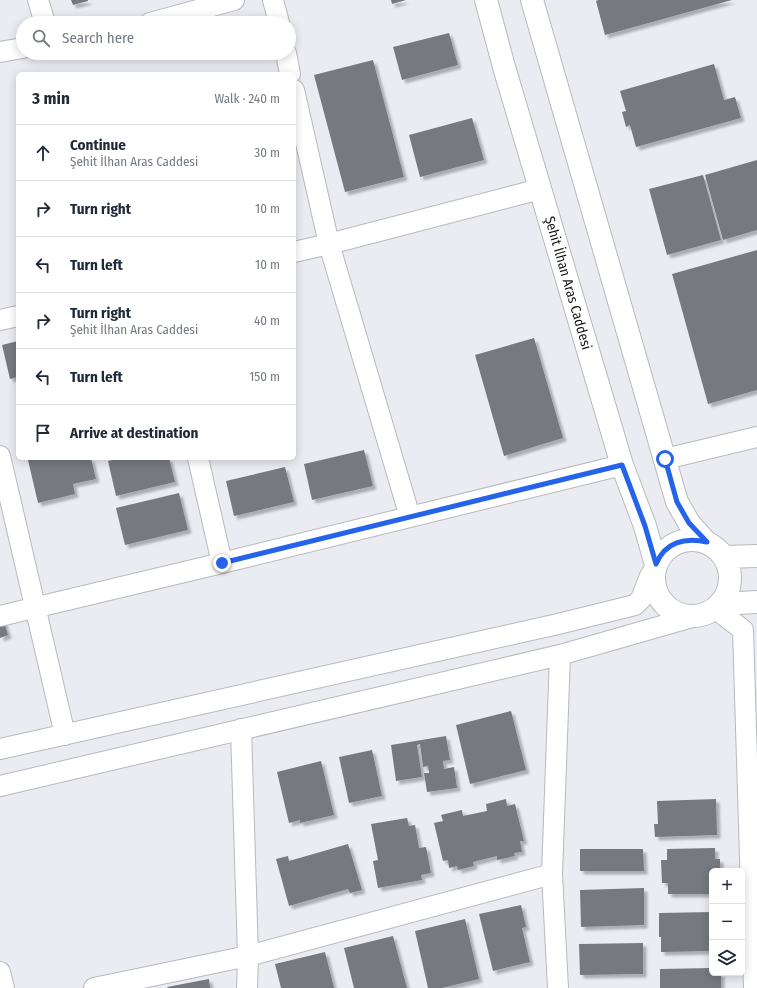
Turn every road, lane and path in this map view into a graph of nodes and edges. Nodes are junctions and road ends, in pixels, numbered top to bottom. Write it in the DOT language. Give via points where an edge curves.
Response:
graph roads {
  1 [pos="38,0"];
  2 [pos="234,0"];
  3 [pos="274,0"];
  4 [pos="486,0"];
  5 [pos="532,0"];
  6 [pos="43,16"];
  7 [pos="176,16"];
  8 [pos="277,16"];
  9 [pos="16,49"];
  10 [pos="0,52"];
  11 [pos="287,60"];
  12 [pos="290,72"];
  13 [pos="296,99"];
  14 [pos="540,189"];
  15 [pos="329,244"];
  16 [pos="296,252"];
  17 [pos="16,316"];
  18 [pos="0,320"];
  19 [pos="757,437"];
  20 [pos="0,456"];
  21 [pos="665,459"];
  22 [pos="198,460"];
  23 [pos="622,465"];
  24 [pos="410,517"];
  25 [pos="707,542"];
  26 [pos="757,556"];
  27 [pos="725,558"];
  28 [pos="222,563"];
  29 [pos="655,567"];
  30 [pos="757,602"];
  31 [pos="35,608"];
  32 [pos="711,610"];
  33 [pos="0,616"];
  34 [pos="560,655"];
  35 [pos="241,729"];
  36 [pos="65,736"];
  37 [pos="0,749"];
  38 [pos="0,786"];
  39 [pos="552,874"];
  40 [pos="248,956"];
  41 [pos="0,972"];
  42 [pos="4,988"];
  43 [pos="94,988"];
  44 [pos="247,988"];
  45 [pos="558,988"];
  46 [pos="754,988"];
  1 -- 6 [label="street"];
  2 -- 7 [label="street"];
  3 -- 8 [label="street"];
  4 -- 14 [label="main road, Şehit İlhan Aras Caddesi"];
  5 -- 21 [label="main road"];
  9 -- 10 [label="street"];
  11 -- 12 [label="street"];
  13 -- 15 [label="street"];
  14 -- 15 [label="street"];
  14 -- 23 [label="main road, Şehit İlhan Aras Caddesi"];
  15 -- 16 [label="street"];
  15 -- 24 [label="street"];
  17 -- 18 [label="street"];
  19 -- 21 [label="street"];
  20 -- 31 [label="street"];
  21 -- 25 [label="main road" via="677,502 689,523"];
  22 -- 28 [label="street"];
  23 -- 24 [label="street"];
  23 -- 29 [label="main road, Şehit İlhan Aras Caddesi" via="645,526"];
  24 -- 28 [label="street"];
  25 -- 27 [label="main road"];
  25 -- 29 [label="main road" via="685,540 674,544 665,550"];
  26 -- 27 [label="main road"];
  27 -- 32 [label="main road" via="731,576 730,586 727,595"];
  28 -- 31 [label="street"];
  29 -- 32 [label="main road" via="655,590 667,608 686,616"];
  29 -- 36 [label="street" via="642,599 635,605"];
  30 -- 32 [label="main road"];
  31 -- 33 [label="street"];
  31 -- 36 [label="street"];
  32 -- 34 [label="street"];
  32 -- 46 [label="street" via="743,630"];
  34 -- 35 [label="street"];
  34 -- 39 [label="street"];
  35 -- 38 [label="street"];
  35 -- 40 [label="street"];
  36 -- 37 [label="street"];
  39 -- 40 [label="street"];
  39 -- 45 [label="street"];
  40 -- 43 [label="street"];
  40 -- 44 [label="street"];
  41 -- 42 [label="street"];
}
